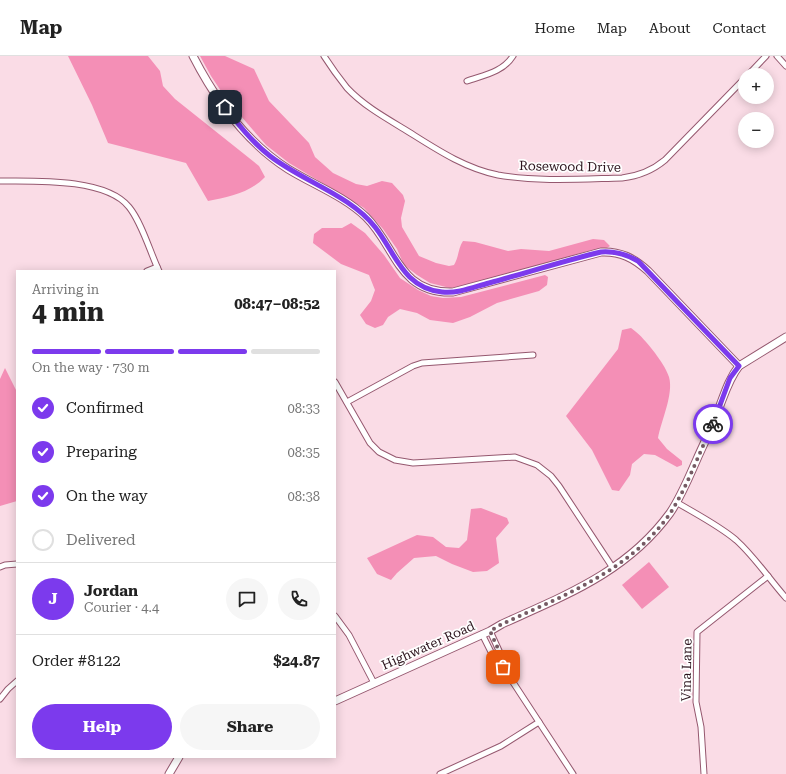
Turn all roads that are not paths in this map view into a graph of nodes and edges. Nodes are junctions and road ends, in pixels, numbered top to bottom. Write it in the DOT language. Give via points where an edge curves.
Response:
graph roads {
  1 [pos="193,56"];
  2 [pos="324,56"];
  3 [pos="513,56"];
  4 [pos="766,56"];
  5 [pos="777,56"];
  6 [pos="786,66"];
  7 [pos="755,68"];
  8 [pos="467,81"];
  9 [pos="738,85"];
  10 [pos="0,181"];
  11 [pos="158,269"];
  12 [pos="786,337"];
  13 [pos="533,355"];
  14 [pos="739,366"];
  15 [pos="336,384"];
  16 [pos="347,402"];
  17 [pos="676,502"];
  18 [pos="16,564"];
  19 [pos="0,567"];
  20 [pos="613,568"];
  21 [pos="768,576"];
  22 [pos="786,598"];
  23 [pos="336,617"];
  24 [pos="490,631"];
  25 [pos="482,634"];
  26 [pos="503,667"];
  27 [pos="16,682"];
  28 [pos="374,683"];
  29 [pos="0,699"];
  30 [pos="336,701"];
  31 [pos="539,722"];
  32 [pos="178,758"];
  33 [pos="169,774"];
  34 [pos="440,774"];
  35 [pos="572,774"];
  36 [pos="704,774"];
  1 -- 14 [label="street" via="217,98 256,144 288,169 352,206 366,218 402,270 419,284 430,290 453,292 594,253 621,253 638,261"];
  2 -- 9 [label="street, Rosewood Drive" via="348,88 365,104 433,147 471,167 529,179 622,178 642,174 665,160"];
  3 -- 8 [label="street" via="506,65 497,70"];
  4 -- 7 [label="street"];
  5 -- 6 [label="street"];
  10 -- 11 [label="street" via="58,182 111,193 135,215"];
  12 -- 14 [label="street"];
  13 -- 16 [label="street" via="422,363 406,369"];
  14 -- 17 [label="street, Highwater Road" via="730,378 716,418"];
  15 -- 16 [label="street"];
  16 -- 20 [label="street" via="373,446 395,460 413,463 515,457 537,465 559,486"];
  17 -- 20 [label="street, Highwater Road" via="654,533"];
  17 -- 21 [label="street" via="735,539"];
  18 -- 19 [label="street"];
  20 -- 24 [label="street, Highwater Road" via="585,586"];
  21 -- 22 [label="street"];
  21 -- 36 [label="street, Vina Lane" via="698,632 696,702 701,727"];
  23 -- 28 [label="street" via="349,635"];
  24 -- 25 [label="street, Highwater Road"];
  24 -- 26 [label="street" via="501,655"];
  25 -- 26 [label="street" via="496,662"];
  25 -- 28 [label="street, Highwater Road"];
  26 -- 31 [label="street"];
  27 -- 29 [label="street"];
  28 -- 30 [label="street, Highwater Road"];
  31 -- 34 [label="street" via="501,746"];
  31 -- 35 [label="street"];
  32 -- 33 [label="street"];
}
